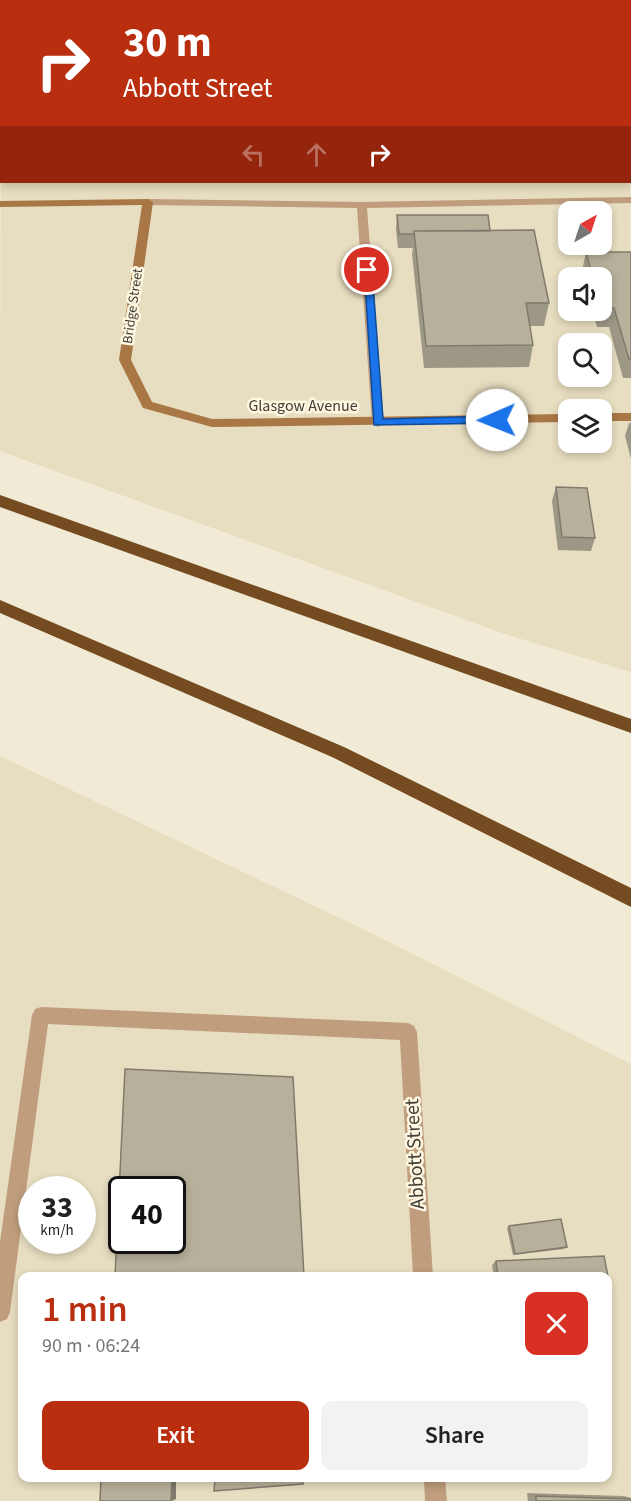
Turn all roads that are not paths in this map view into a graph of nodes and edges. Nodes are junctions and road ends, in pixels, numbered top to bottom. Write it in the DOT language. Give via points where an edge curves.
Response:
graph roads {
  1 [pos="631,200"];
  2 [pos="148,202"];
  3 [pos="0,204"];
  4 [pos="363,205"];
  5 [pos="147,405"];
  6 [pos="612,417"];
  7 [pos="631,417"];
  8 [pos="558,418"];
  9 [pos="378,423"];
  10 [pos="0,501"];
  11 [pos="0,606"];
  12 [pos="631,726"];
  13 [pos="631,897"];
  14 [pos="423,1272"];
  15 [pos="0,1312"];
  16 [pos="435,1482"];
  17 [pos="436,1501"];
  1 -- 4 [label="street"];
  2 -- 3 [label="street"];
  2 -- 4 [label="street"];
  2 -- 5 [label="street, Bridge Street" via="125,360"];
  4 -- 9 [label="street"];
  5 -- 9 [label="street, Glasgow Avenue" via="212,423"];
  6 -- 7 [label="street"];
  8 -- 9 [label="street, Glasgow Avenue"];
  10 -- 12 [label="highway"];
  11 -- 13 [label="highway" via="338,752"];
  14 -- 15 [label="street, Abbott Street" via="408,1032 41,1015"];
  16 -- 17 [label="street"];
}
